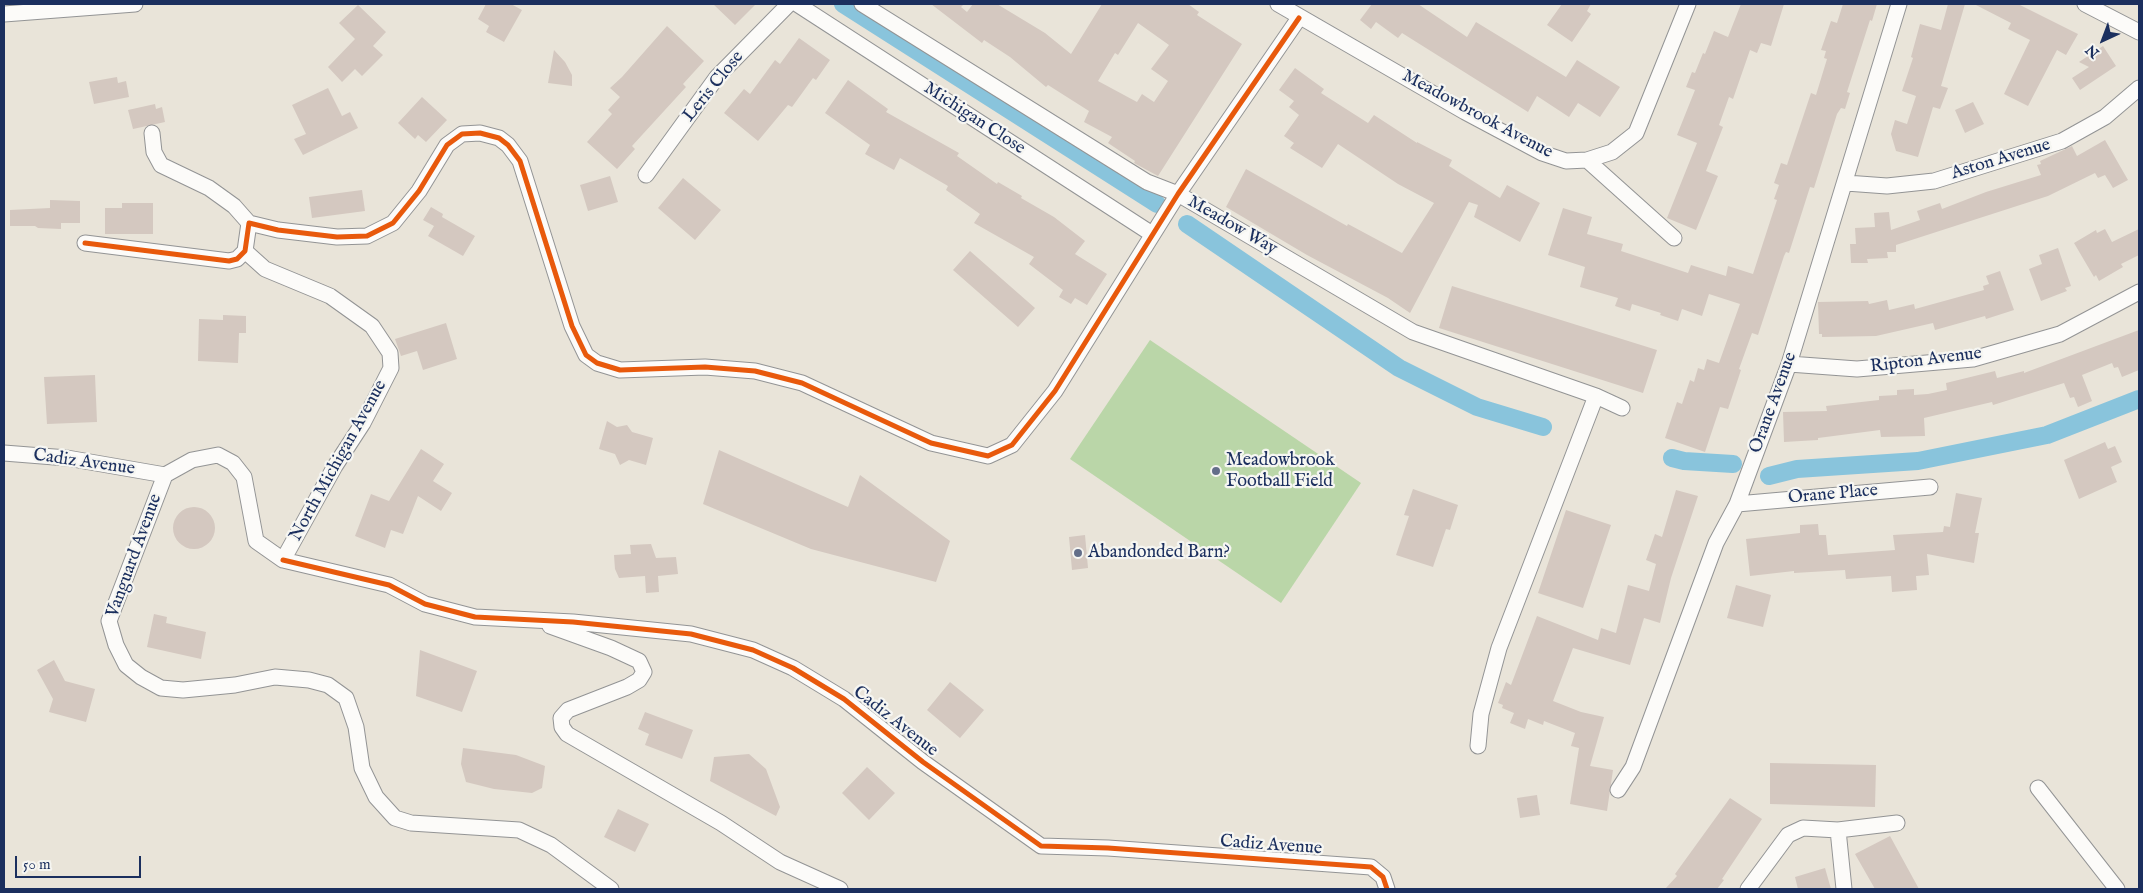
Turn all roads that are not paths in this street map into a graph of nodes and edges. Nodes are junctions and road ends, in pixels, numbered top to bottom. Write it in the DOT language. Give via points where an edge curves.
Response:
graph roads {
  1 [pos="135,4"];
  2 [pos="789,4"];
  3 [pos="796,4"];
  4 [pos="862,4"];
  5 [pos="1278,4"];
  6 [pos="1688,4"];
  7 [pos="1899,4"];
  8 [pos="2085,4"];
  9 [pos="4,14"];
  10 [pos="1299,18"];
  11 [pos="2139,32"];
  12 [pos="2139,88"];
  13 [pos="152,133"];
  14 [pos="1587,160"];
  15 [pos="646,175"];
  16 [pos="1846,183"];
  17 [pos="1178,194"];
  18 [pos="250,223"];
  19 [pos="1152,234"];
  20 [pos="1674,238"];
  21 [pos="85,243"];
  22 [pos="245,251"];
  23 [pos="2139,292"];
  24 [pos="1789,364"];
  25 [pos="1596,396"];
  26 [pos="1622,408"];
  27 [pos="4,453"];
  28 [pos="165,475"];
  29 [pos="1930,487"];
  30 [pos="1737,504"];
  31 [pos="284,560"];
  32 [pos="539,622"];
  33 [pos="1478,746"];
  34 [pos="2038,788"];
  35 [pos="1618,790"];
  36 [pos="1898,823"];
  37 [pos="1838,830"];
  38 [pos="611,889"];
  39 [pos="840,889"];
  40 [pos="1387,889"];
  41 [pos="1748,889"];
  42 [pos="1844,889"];
  43 [pos="2117,889"];
  1 -- 9 [label="street"];
  2 -- 15 [label="street, Leris Close" via="717,78"];
  3 -- 19 [label="street, Michigan Close"];
  4 -- 17 [label="street, Meadow Way" via="1147,182"];
  5 -- 10 [label="street, Meadowbrook Avenue"];
  6 -- 14 [label="street, Meadowbrook Avenue" via="1636,133 1612,152"];
  7 -- 16 [label="street, Orane Avenue"];
  8 -- 11 [label="street"];
  10 -- 14 [label="street, Meadowbrook Avenue" via="1542,153 1566,161"];
  10 -- 17 [label="street"];
  12 -- 16 [label="street, Aston Avenue" via="2105,117 2062,141 1934,181 1887,186"];
  13 -- 18 [label="street" via="154,152 161,165 209,188 234,206"];
  14 -- 20 [label="street"];
  16 -- 24 [label="street, Orane Avenue"];
  17 -- 19 [label="street"];
  17 -- 25 [label="street, Meadow Way" via="1413,332"];
  18 -- 19 [label="street" via="337,237 367,236 393,223 419,191 447,145 462,134 480,132 508,145 520,161 572,326 586,355 598,364 620,370 705,367 755,371 802,383 931,442 988,456 1012,445 1055,391"];
  18 -- 22 [label="street"];
  21 -- 22 [label="street" via="229,261 237,259"];
  22 -- 31 [label="street, North Michigan Avenue" via="265,269 330,296 372,326 390,352 391,368 383,385"];
  23 -- 24 [label="street, Ripton Avenue" via="2060,334 1973,359 1857,369"];
  24 -- 30 [label="street, Orane Avenue"];
  25 -- 26 [label="street, Meadow Way"];
  25 -- 33 [label="street" via="1499,648 1481,714"];
  27 -- 28 [label="street, Cadiz Avenue" via="67,458"];
  28 -- 31 [label="street, North Michigan Avenue" via="192,460 218,455 233,464 244,477 256,541"];
  28 -- 38 [label="street, Vanguard Avenue" via="109,621 126,665 162,688 183,690 235,685 275,677 328,685 346,698 356,727 362,768 376,797 394,818 411,823 520,830 551,845"];
  29 -- 30 [label="street, Orane Place"];
  30 -- 35 [label="street, Orane Avenue" via="1716,543 1633,767"];
  31 -- 32 [label="street, Cadiz Avenue" via="388,585 425,604 474,617"];
  32 -- 39 [label="street" via="639,661 644,672 639,680 627,687 568,710 562,718 562,727 567,734 780,862"];
  32 -- 40 [label="street, Cadiz Avenue" via="573,622 691,634 753,650 793,668 844,699 924,762 1041,846 1371,867 1383,877"];
  34 -- 43 [label="street"];
  36 -- 37 [label="street"];
  37 -- 41 [label="street" via="1803,828 1788,835"];
  37 -- 42 [label="street"];
}
